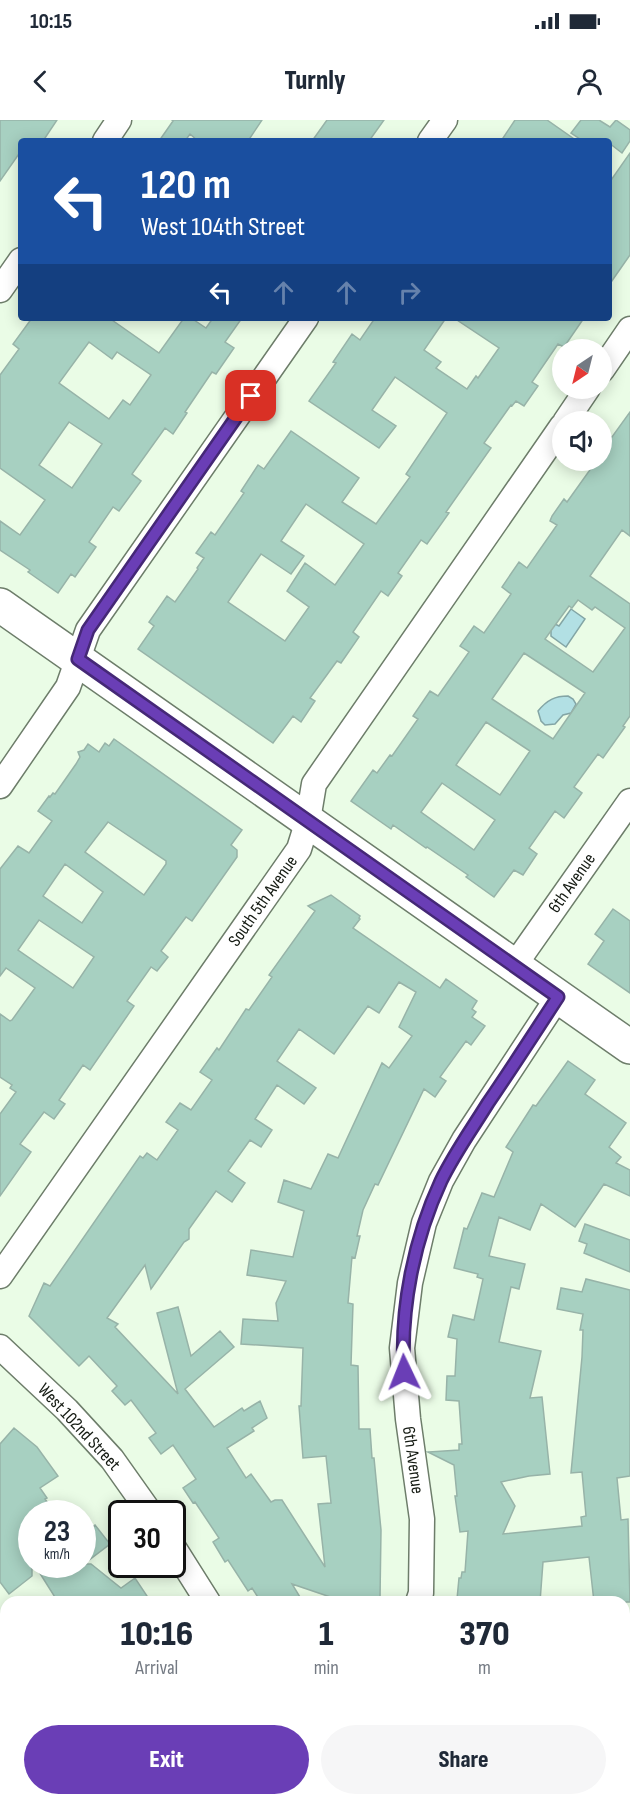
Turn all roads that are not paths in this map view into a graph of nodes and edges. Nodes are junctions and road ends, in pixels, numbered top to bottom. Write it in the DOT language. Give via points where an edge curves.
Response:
graph roads {
  1 [pos="119,120"];
  2 [pos="445,120"];
  3 [pos="107,138"];
  4 [pos="432,138"];
  5 [pos="18,264"];
  6 [pos="0,290"];
  7 [pos="304,321"];
  8 [pos="630,328"];
  9 [pos="612,355"];
  10 [pos="552,440"];
  11 [pos="0,605"];
  12 [pos="78,659"];
  13 [pos="0,786"];
  14 [pos="630,801"];
  15 [pos="308,820"];
  16 [pos="514,966"];
  17 [pos="558,997"];
  18 [pos="630,1047"];
  19 [pos="0,1276"];
  20 [pos="0,1347"];
  21 [pos="141,1500"];
  22 [pos="186,1567"];
  23 [pos="204,1596"];
  24 [pos="420,1596"];
  1 -- 3 [label="street"];
  2 -- 4 [label="street"];
  5 -- 6 [label="street"];
  7 -- 12 [label="street" via="88,630"];
  8 -- 9 [label="street"];
  10 -- 15 [label="street, South 5th Avenue" via="314,784"];
  11 -- 12 [label="street"];
  12 -- 13 [label="street" via="68,687"];
  12 -- 15 [label="street"];
  14 -- 16 [label="street, 6th Avenue"];
  15 -- 16 [label="street"];
  15 -- 19 [label="street, South 5th Avenue" via="299,849"];
  16 -- 17 [label="street"];
  17 -- 18 [label="street"];
  17 -- 24 [label="street, 6th Avenue" via="441,1181 424,1223 410,1282 402,1348 422,1519"];
  20 -- 21 [label="street, West 102nd Street" via="68,1410"];
  22 -- 23 [label="street"];
}
